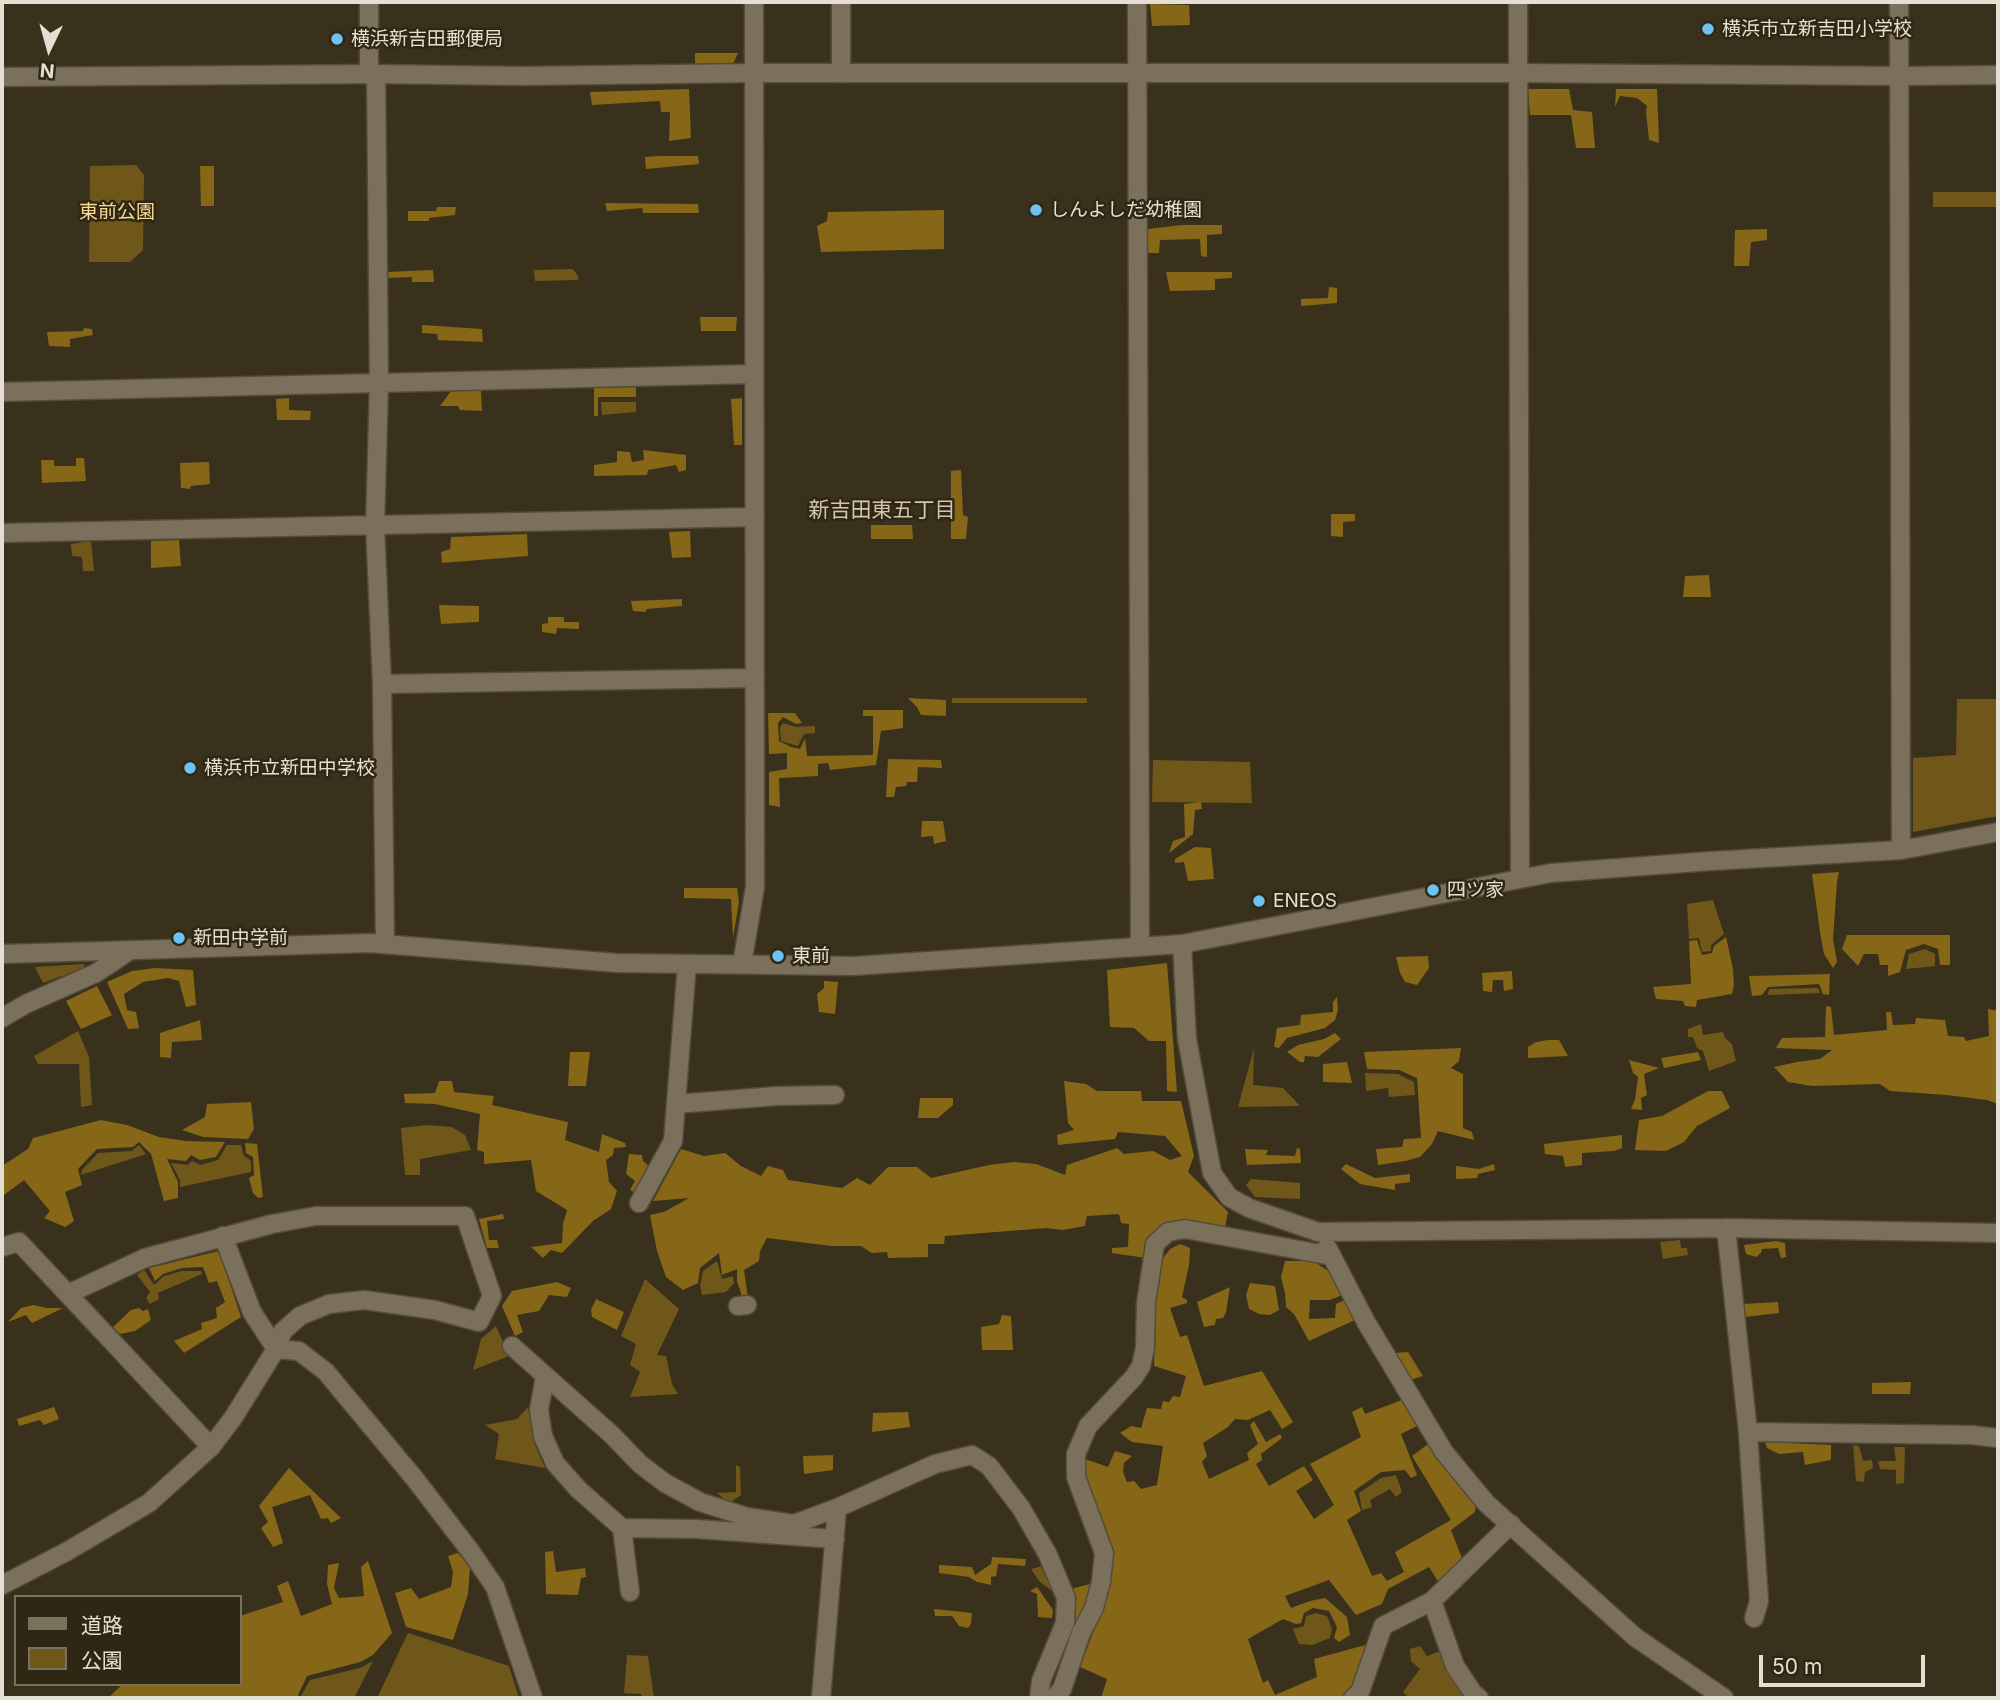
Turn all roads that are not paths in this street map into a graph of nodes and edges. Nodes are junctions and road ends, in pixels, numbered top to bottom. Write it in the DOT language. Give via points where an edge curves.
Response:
graph roads {
  1 [pos="369,2"];
  2 [pos="754,2"];
  3 [pos="841,2"];
  4 [pos="1137,2"];
  5 [pos="1518,2"];
  6 [pos="1899,2"];
  7 [pos="753,72"];
  8 [pos="841,73"];
  9 [pos="1519,73"];
  10 [pos="1138,74"];
  11 [pos="373,75"];
  12 [pos="1998,75"];
  13 [pos="1899,76"];
  14 [pos="2,77"];
  15 [pos="754,374"];
  16 [pos="379,383"];
  17 [pos="2,392"];
  18 [pos="755,517"];
  19 [pos="375,526"];
  20 [pos="2,533"];
  21 [pos="755,678"];
  22 [pos="382,684"];
  23 [pos="1998,832"];
  24 [pos="1901,850"];
  25 [pos="1520,878"];
  26 [pos="385,944"];
  27 [pos="1182,944"];
  28 [pos="1140,946"];
  29 [pos="129,951"];
  30 [pos="2,954"];
  31 [pos="687,964"];
  32 [pos="742,964"];
  33 [pos="2,1018"];
  34 [pos="835,1095"];
  35 [pos="676,1104"];
  36 [pos="639,1203"];
  37 [pos="1726,1228"];
  38 [pos="1318,1231"];
  39 [pos="1998,1233"];
  40 [pos="223,1236"];
  41 [pos="2,1247"];
  42 [pos="1332,1256"];
  43 [pos="68,1294"];
  44 [pos="512,1346"];
  45 [pos="276,1349"];
  46 [pos="545,1376"];
  47 [pos="1748,1432"];
  48 [pos="1998,1438"];
  49 [pos="211,1447"];
  50 [pos="837,1508"];
  51 [pos="1511,1524"];
  52 [pos="622,1528"];
  53 [pos="835,1539"];
  54 [pos="2,1585"];
  55 [pos="630,1592"];
  56 [pos="1432,1601"];
  57 [pos="1754,1618"];
  58 [pos="533,1698"];
  59 [pos="821,1698"];
  60 [pos="1039,1698"];
  61 [pos="1054,1698"];
  62 [pos="1353,1698"];
  63 [pos="1479,1698"];
  64 [pos="1724,1698"];
  1 -- 11 [label="street"];
  2 -- 7 [label="street"];
  3 -- 8 [label="street"];
  4 -- 10 [label="street"];
  5 -- 9 [label="street"];
  6 -- 13 [label="street"];
  7 -- 8 [label="street"];
  7 -- 11 [label="street"];
  7 -- 15 [label="street"];
  8 -- 10 [label="street"];
  9 -- 10 [label="street"];
  9 -- 13 [label="street"];
  9 -- 25 [label="street"];
  10 -- 28 [label="street"];
  11 -- 14 [label="street"];
  11 -- 16 [label="street"];
  12 -- 13 [label="street"];
  13 -- 24 [label="street"];
  15 -- 16 [label="street"];
  15 -- 18 [label="street"];
  16 -- 17 [label="street"];
  16 -- 19 [label="street"];
  18 -- 19 [label="street"];
  18 -- 21 [label="street"];
  19 -- 20 [label="street"];
  19 -- 22 [label="street"];
  21 -- 22 [label="street"];
  21 -- 32 [label="street" via="755,887"];
  22 -- 26 [label="street"];
  23 -- 24 [label="street"];
  24 -- 25 [label="street"];
  25 -- 27 [label="street"];
  26 -- 29 [label="street"];
  26 -- 31 [label="street" via="617,963"];
  27 -- 28 [label="street"];
  27 -- 38 [label="street" via="1187,1039 1212,1173 1229,1196 1250,1208"];
  28 -- 32 [label="street" via="854,966"];
  29 -- 30 [label="street"];
  29 -- 33 [label="street"];
  31 -- 32 [label="street"];
  31 -- 35 [label="street"];
  34 -- 35 [label="street"];
  35 -- 36 [label="street" via="673,1141"];
  37 -- 38 [label="street"];
  37 -- 39 [label="street"];
  37 -- 47 [label="street"];
  38 -- 42 [label="street"];
  40 -- 43 [label="street" via="145,1258"];
  40 -- 45 [label="street" via="252,1312"];
  40 -- 45 [label="street" via="316,1216 465,1216 494,1301 479,1322 435,1310 364,1300 329,1304 300,1316 283,1331"];
  41 -- 43 [label="street" via="19,1242"];
  42 -- 51 [label="street" via="1444,1452 1486,1503"];
  42 -- 61 [label="street" via="1185,1230 1168,1233 1155,1244 1140,1303 1145,1348 1142,1366 1105,1400 1076,1454 1076,1477 1104,1553 1094,1608 1062,1689"];
  43 -- 49 [label="street"];
  44 -- 46 [label="street"];
  45 -- 49 [label="street"];
  45 -- 58 [label="street" via="299,1351 326,1372 471,1552 495,1587"];
  46 -- 50 [label="street" via="640,1464 700,1502 747,1517 794,1524"];
  46 -- 52 [label="street" via="542,1436 555,1463"];
  47 -- 48 [label="street"];
  47 -- 57 [label="street" via="1759,1601"];
  49 -- 54 [label="street" via="149,1503"];
  50 -- 53 [label="street"];
  50 -- 60 [label="street" via="935,1464 972,1455 994,1470 1047,1553 1066,1598 1065,1623 1041,1681"];
  51 -- 56 [label="street"];
  51 -- 64 [label="street" via="1635,1637"];
  52 -- 53 [label="street"];
  52 -- 55 [label="street"];
  53 -- 59 [label="street"];
  56 -- 62 [label="street" via="1383,1626 1360,1692"];
  56 -- 63 [label="street" via="1455,1666"];
}
